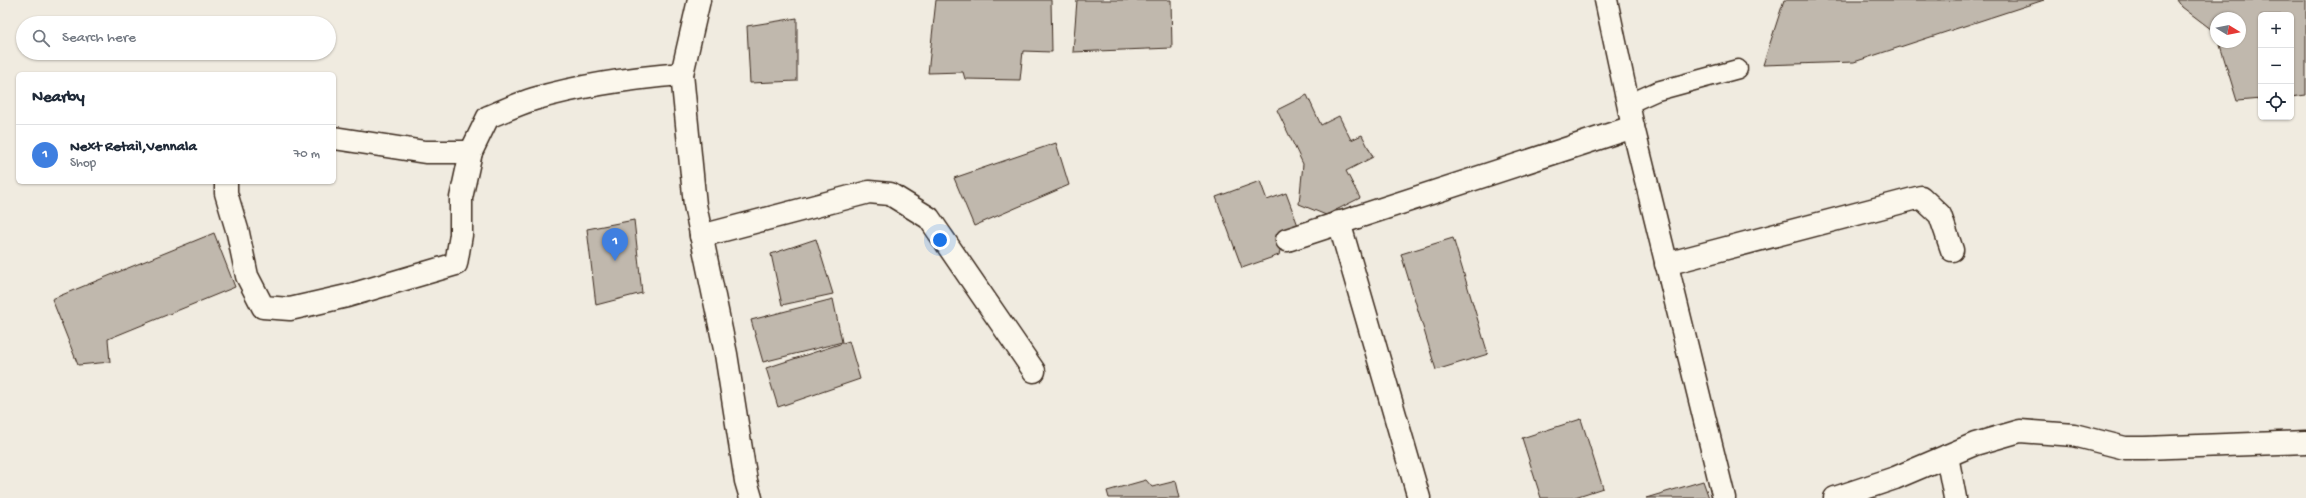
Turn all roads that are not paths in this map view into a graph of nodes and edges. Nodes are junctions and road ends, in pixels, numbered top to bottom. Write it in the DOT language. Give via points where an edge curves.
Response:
graph roads {
  1 [pos="699,0"];
  2 [pos="1606,0"];
  3 [pos="1738,69"];
  4 [pos="682,74"];
  5 [pos="1628,104"];
  6 [pos="1633,127"];
  7 [pos="336,138"];
  8 [pos="471,152"];
  9 [pos="226,184"];
  10 [pos="1338,222"];
  11 [pos="701,236"];
  12 [pos="1287,240"];
  13 [pos="1952,250"];
  14 [pos="1666,264"];
  15 [pos="1034,371"];
  16 [pos="2306,442"];
  17 [pos="1947,456"];
  18 [pos="751,498"];
  19 [pos="1419,498"];
  20 [pos="1724,498"];
  21 [pos="1835,498"];
  22 [pos="1955,498"];
  1 -- 4 [label="street"];
  2 -- 5 [label="street"];
  3 -- 5 [label="lane" via="1657,91"];
  4 -- 8 [label="street" via="636,78 533,100 488,117"];
  4 -- 11 [label="street" via="695,205"];
  5 -- 6 [label="street"];
  6 -- 10 [label="street"];
  6 -- 14 [label="street"];
  7 -- 8 [label="street" via="425,152"];
  8 -- 9 [label="street" via="461,198 461,235 456,264 347,296 290,309 263,307 247,276 226,193"];
  10 -- 12 [label="street"];
  10 -- 19 [label="street"];
  11 -- 15 [label="street" via="869,192 890,194 930,218"];
  11 -- 18 [label="street" via="726,354 746,481"];
  13 -- 14 [label="street" via="1940,215 1921,197"];
  14 -- 20 [label="street"];
  16 -- 17 [label="street" via="2125,448 2074,434 2020,431 1975,444"];
  17 -- 21 [label="street" via="1895,478"];
  17 -- 22 [label="street"];
}
